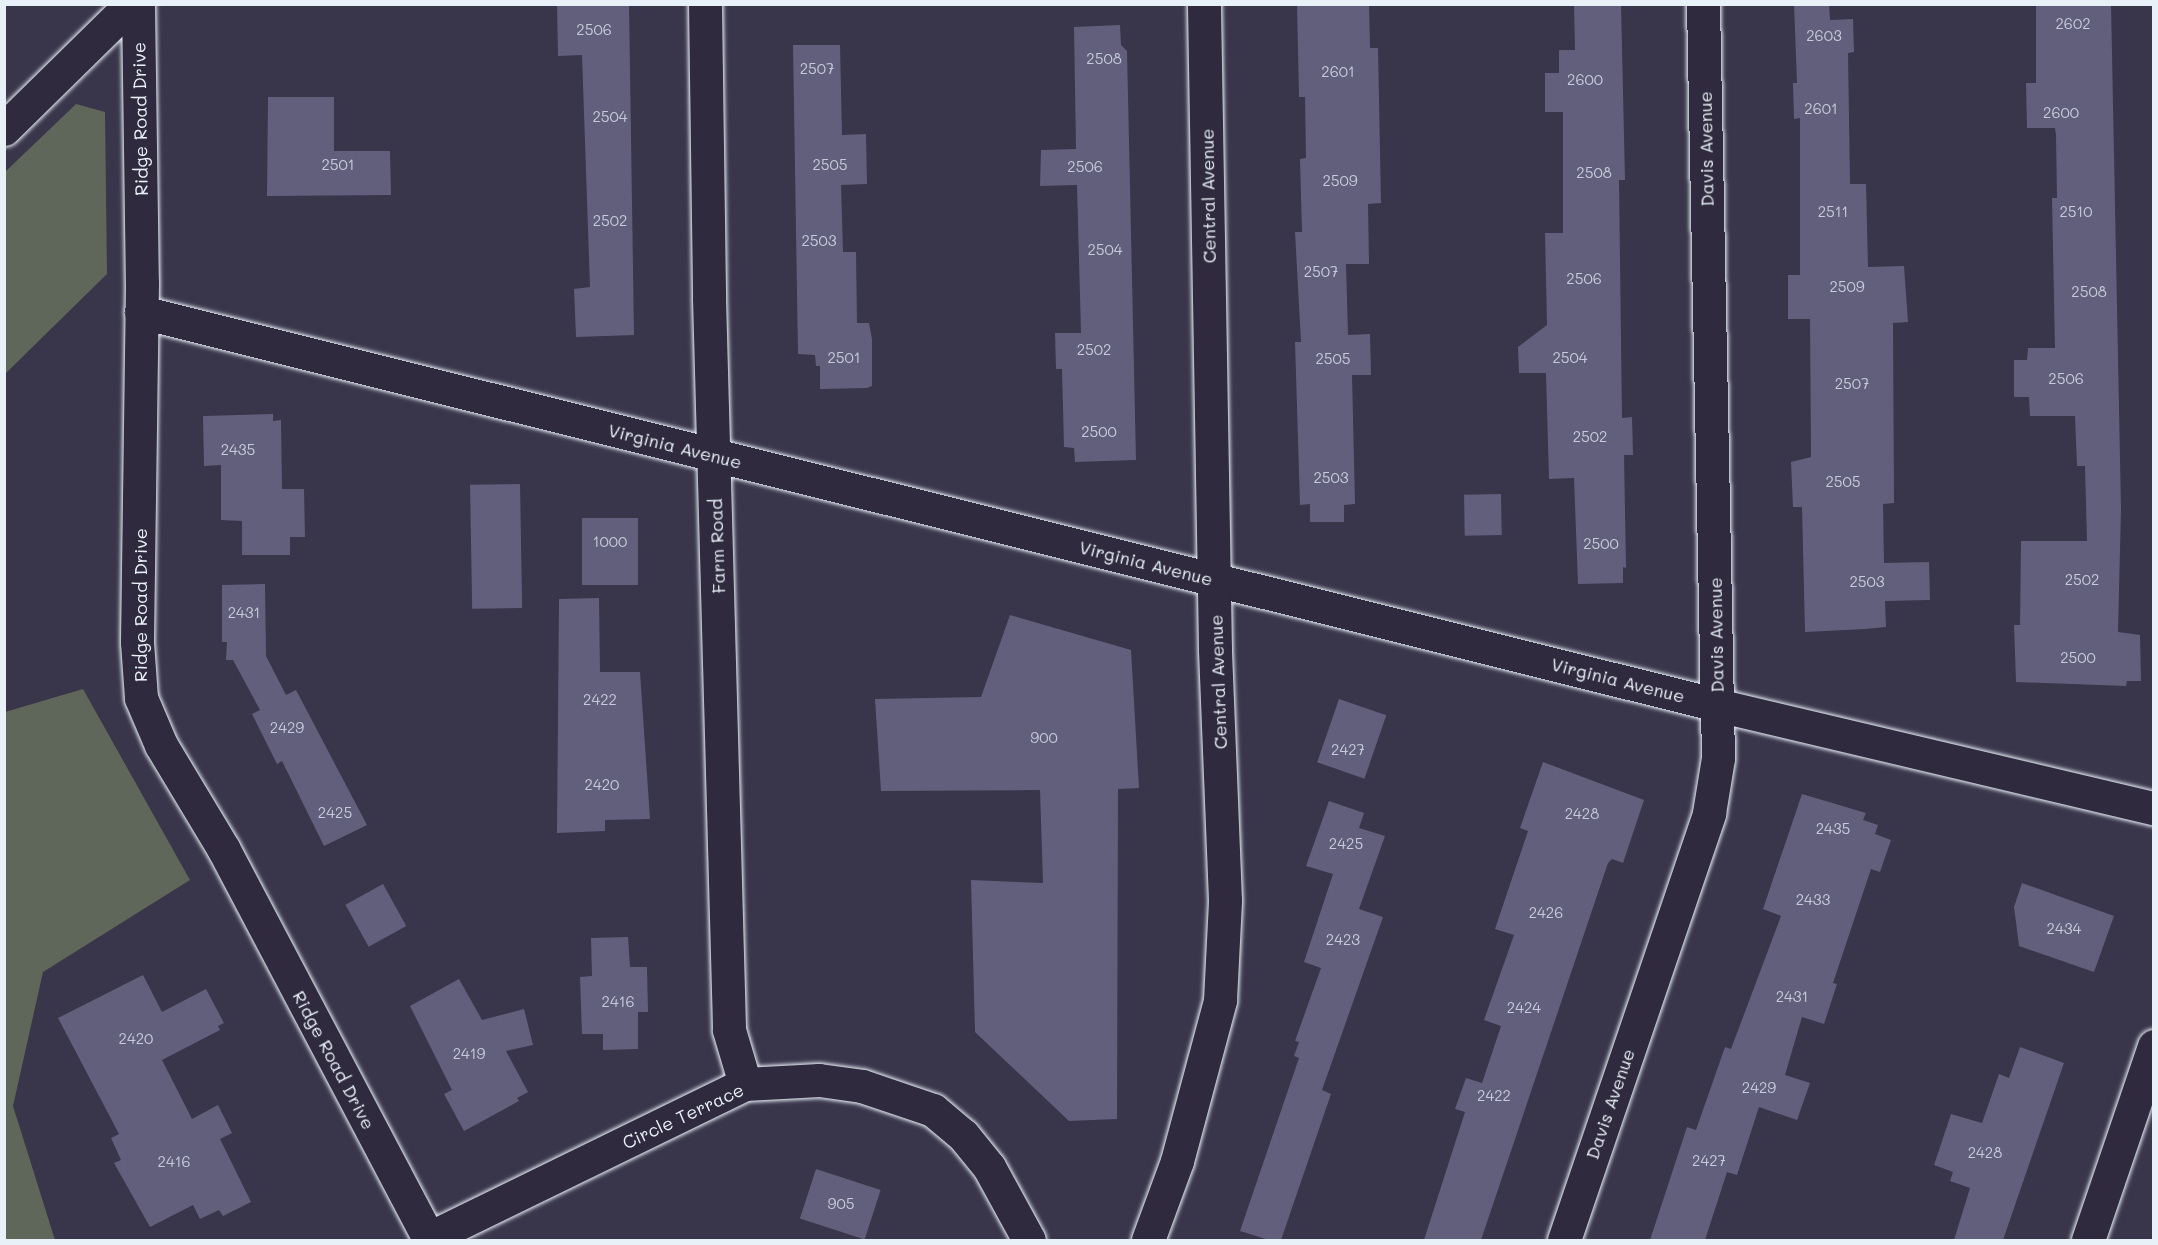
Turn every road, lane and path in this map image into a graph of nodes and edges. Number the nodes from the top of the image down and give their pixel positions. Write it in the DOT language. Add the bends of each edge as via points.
graph roads {
  1 [pos="131,4"];
  2 [pos="138,4"];
  3 [pos="705,4"];
  4 [pos="1204,4"];
  5 [pos="1703,4"];
  6 [pos="4,129"];
  7 [pos="141,312"];
  8 [pos="714,456"];
  9 [pos="1215,580"];
  10 [pos="1717,705"];
  11 [pos="2154,808"];
  12 [pos="2154,1046"];
  13 [pos="745,1084"];
  14 [pos="429,1239"];
  15 [pos="1029,1240"];
  16 [pos="1149,1240"];
  17 [pos="1564,1240"];
  18 [pos="2088,1240"];
  1 -- 6 [label="street"];
  2 -- 7 [label="street, Ridge Road Drive"];
  3 -- 8 [label="street, Farm Road"];
  4 -- 9 [label="street, Central Avenue"];
  5 -- 10 [label="street, Davis Avenue"];
  7 -- 8 [label="street, Virginia Avenue"];
  7 -- 14 [label="street, Ridge Road Drive" via="137,642 141,698 161,745 224,850"];
  8 -- 9 [label="street, Virginia Avenue"];
  8 -- 13 [label="street, Farm Road" via="729,1030"];
  9 -- 10 [label="street, Virginia Avenue"];
  9 -- 16 [label="street, Central Avenue" via="1226,900 1220,1000 1177,1161"];
  10 -- 11 [label="street, Virginia Avenue"];
  10 -- 17 [label="street, Davis Avenue" via="1718,758 1709,813"];
  12 -- 18 [label="street"];
  13 -- 14 [label="street, Circle Terrace"];
  13 -- 15 [label="street, Circle Terrace" via="819,1080 902,1097 933,1110 963,1135 989,1167"];
}
